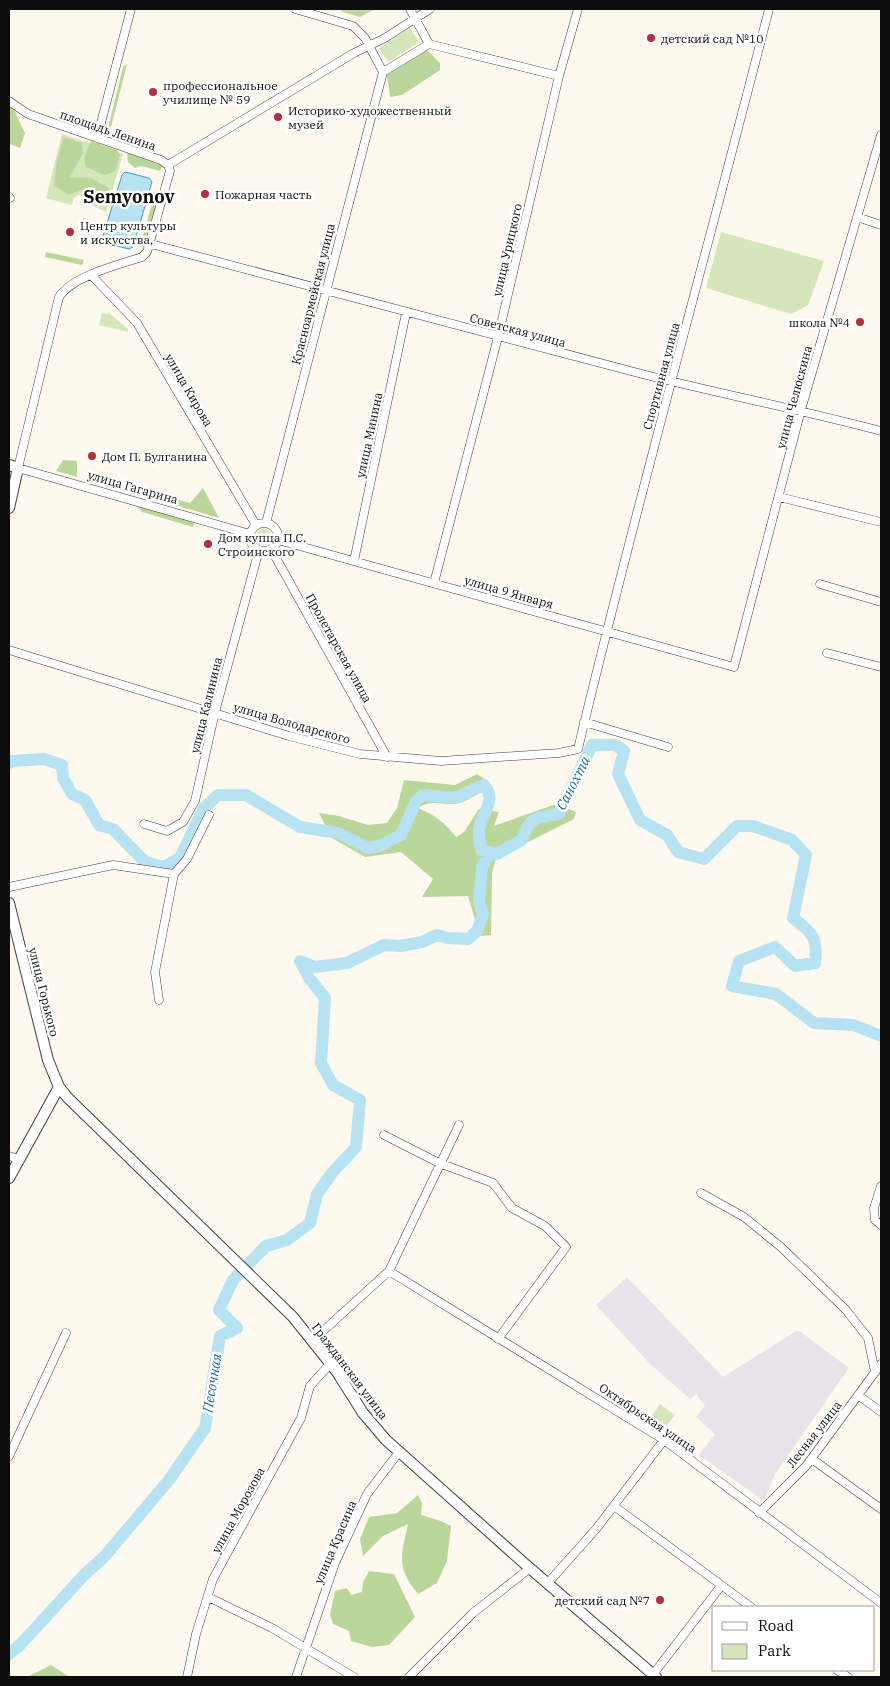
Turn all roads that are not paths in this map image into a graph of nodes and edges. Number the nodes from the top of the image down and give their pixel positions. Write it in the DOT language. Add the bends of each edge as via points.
graph roads {
  1 [pos="131,9"];
  2 [pos="294,9"];
  3 [pos="410,9"];
  4 [pos="430,9"];
  5 [pos="578,9"];
  6 [pos="769,9"];
  7 [pos="413,18"];
  8 [pos="369,44"];
  9 [pos="429,44"];
  10 [pos="383,72"];
  11 [pos="559,76"];
  12 [pos="9,101"];
  13 [pos="881,135"];
  14 [pos="97,138"];
  15 [pos="168,165"];
  16 [pos="856,217"];
  17 [pos="881,224"];
  18 [pos="151,244"];
  19 [pos="89,276"];
  20 [pos="325,289"];
  21 [pos="406,313"];
  22 [pos="498,337"];
  23 [pos="672,381"];
  24 [pos="801,410"];
  25 [pos="881,432"];
  26 [pos="13,466"];
  27 [pos="779,497"];
  28 [pos="9,508"];
  29 [pos="881,522"];
  30 [pos="266,523"];
  31 [pos="256,525"];
  32 [pos="250,534"];
  33 [pos="278,540"];
  34 [pos="271,549"];
  35 [pos="259,550"];
  36 [pos="354,561"];
  37 [pos="434,583"];
  38 [pos="820,584"];
  39 [pos="881,602"];
  40 [pos="606,632"];
  41 [pos="9,650"];
  42 [pos="827,653"];
  43 [pos="734,667"];
  44 [pos="881,667"];
  45 [pos="215,712"];
  46 [pos="584,722"];
  47 [pos="668,748"];
  48 [pos="578,749"];
  49 [pos="387,757"];
  50 [pos="209,815"];
  51 [pos="144,824"];
  52 [pos="174,874"];
  53 [pos="9,887"];
  54 [pos="9,902"];
  55 [pos="159,1000"];
  56 [pos="59,1086"];
  57 [pos="458,1125"];
  58 [pos="384,1135"];
  59 [pos="14,1157"];
  60 [pos="439,1163"];
  61 [pos="9,1178"];
  62 [pos="881,1186"];
  63 [pos="701,1193"];
  64 [pos="881,1225"];
  65 [pos="390,1271"];
  66 [pos="66,1333"];
  67 [pos="498,1339"];
  68 [pos="312,1341"];
  69 [pos="330,1364"];
  70 [pos="881,1364"];
  71 [pos="875,1372"];
  72 [pos="858,1395"];
  73 [pos="881,1412"];
  74 [pos="664,1440"];
  75 [pos="399,1452"];
  76 [pos="9,1456"];
  77 [pos="812,1459"];
  78 [pos="614,1506"];
  79 [pos="881,1509"];
  80 [pos="760,1513"];
  81 [pos="530,1568"];
  82 [pos="548,1584"];
  83 [pos="722,1586"];
  84 [pos="208,1598"];
  85 [pos="881,1603"];
  86 [pos="750,1606"];
  87 [pos="306,1649"];
  88 [pos="653,1676"];
  89 [pos="187,1677"];
  90 [pos="296,1677"];
  91 [pos="354,1677"];
  92 [pos="409,1677"];
  1 -- 14 [label="street"];
  2 -- 8 [label="street" via="347,23 358,29"];
  3 -- 7 [label="street"];
  4 -- 7 [label="street"];
  5 -- 11 [label="street, улица Урицкого"];
  6 -- 23 [label="street, Спортивная улица"];
  7 -- 8 [label="street" via="385,38"];
  7 -- 9 [label="street"];
  8 -- 10 [label="street"];
  8 -- 15 [label="street"];
  9 -- 10 [label="street"];
  9 -- 11 [label="street"];
  10 -- 20 [label="street, Красноармейская улица"];
  11 -- 22 [label="street, улица Урицкого"];
  12 -- 14 [label="street, площадь Ленина" via="32,116"];
  13 -- 16 [label="street, улица Челюскина"];
  14 -- 15 [label="street, площадь Ленина"];
  15 -- 18 [label="street" via="170,177"];
  16 -- 17 [label="street"];
  16 -- 24 [label="street, улица Челюскина"];
  18 -- 19 [label="street" via="142,257"];
  18 -- 20 [label="street, Советская улица"];
  19 -- 26 [label="street" via="72,284 59,297"];
  19 -- 31 [label="street, улица Кирова" via="137,323"];
  20 -- 21 [label="street, Советская улица"];
  20 -- 30 [label="street, Красноармейская улица"];
  21 -- 22 [label="street, Советская улица"];
  21 -- 36 [label="street, улица Минина"];
  22 -- 23 [label="street, Советская улица"];
  22 -- 37 [label="street, улица Урицкого"];
  23 -- 24 [label="street, Советская улица"];
  23 -- 40 [label="street, Спортивная улица"];
  24 -- 25 [label="street, Советская улица"];
  24 -- 27 [label="street, улица Челюскина"];
  26 -- 28 [label="street"];
  26 -- 32 [label="street, улица Гагарина"];
  27 -- 29 [label="street"];
  27 -- 43 [label="street, улица Челюскина"];
  30 -- 31 [label="street"];
  30 -- 33 [label="street" via="277,531"];
  31 -- 32 [label="street"];
  32 -- 35 [label="street" via="253,546"];
  33 -- 34 [label="street"];
  33 -- 36 [label="street, улица 9 Января"];
  34 -- 35 [label="street"];
  34 -- 49 [label="street, Пролетарская улица"];
  35 -- 45 [label="street, улица Калинина"];
  36 -- 37 [label="street, улица 9 Января"];
  37 -- 40 [label="street, улица 9 Января"];
  38 -- 39 [label="street"];
  40 -- 43 [label="street, улица 9 Января"];
  40 -- 46 [label="street, Спортивная улица"];
  41 -- 45 [label="street, улица Володарского"];
  42 -- 44 [label="street"];
  45 -- 49 [label="street, улица Володарского" via="289,736 360,754"];
  45 -- 51 [label="street, улица Калинина" via="195,801 183,822 167,831"];
  46 -- 47 [label="street"];
  46 -- 48 [label="street, Спортивная улица"];
  48 -- 49 [label="street, улица Володарского" via="441,760"];
  50 -- 52 [label="street" via="187,859"];
  52 -- 53 [label="street" via="112,864"];
  52 -- 55 [label="street" via="155,972"];
  54 -- 56 [label="street, улица Горького" via="48,1060"];
  56 -- 59 [label="street"];
  56 -- 68 [label="street, Гражданская улица" via="249,1272"];
  57 -- 60 [label="street"];
  58 -- 60 [label="street"];
  59 -- 61 [label="street"];
  60 -- 65 [label="street"];
  60 -- 67 [label="street" via="493,1183 512,1208 545,1226 566,1247"];
  62 -- 64 [label="street" via="874,1208 875,1220"];
  63 -- 71 [label="street" via="744,1217 781,1247 846,1310 868,1338"];
  65 -- 67 [label="street, Октябрьская улица"];
  65 -- 68 [label="street"];
  66 -- 76 [label="street"];
  67 -- 74 [label="street, Октябрьская улица"];
  68 -- 69 [label="street, Гражданская улица"];
  69 -- 75 [label="street, Гражданская улица" via="363,1413"];
  69 -- 84 [label="street, улица Морозова" via="310,1386 301,1418 213,1579"];
  70 -- 71 [label="street, Лесная улица"];
  71 -- 72 [label="street, Лесная улица"];
  72 -- 73 [label="street"];
  72 -- 77 [label="street, Лесная улица"];
  74 -- 78 [label="street"];
  74 -- 80 [label="street, Октябрьская улица"];
  75 -- 81 [label="street, Гражданская улица"];
  75 -- 87 [label="street, улица Красина" via="367,1494 335,1563"];
  77 -- 79 [label="street"];
  77 -- 80 [label="street, Лесная улица"];
  78 -- 82 [label="street"];
  78 -- 83 [label="street"];
  80 -- 85 [label="street, Октябрьская улица"];
  81 -- 82 [label="street, Гражданская улица"];
  81 -- 92 [label="street" via="473,1612"];
  82 -- 88 [label="street, Гражданская улица"];
  83 -- 86 [label="street"];
  83 -- 88 [label="street"];
  84 -- 87 [label="street" via="272,1628"];
  84 -- 89 [label="street, улица Морозова"];
  87 -- 90 [label="street, улица Красина"];
  87 -- 91 [label="street"];
}
